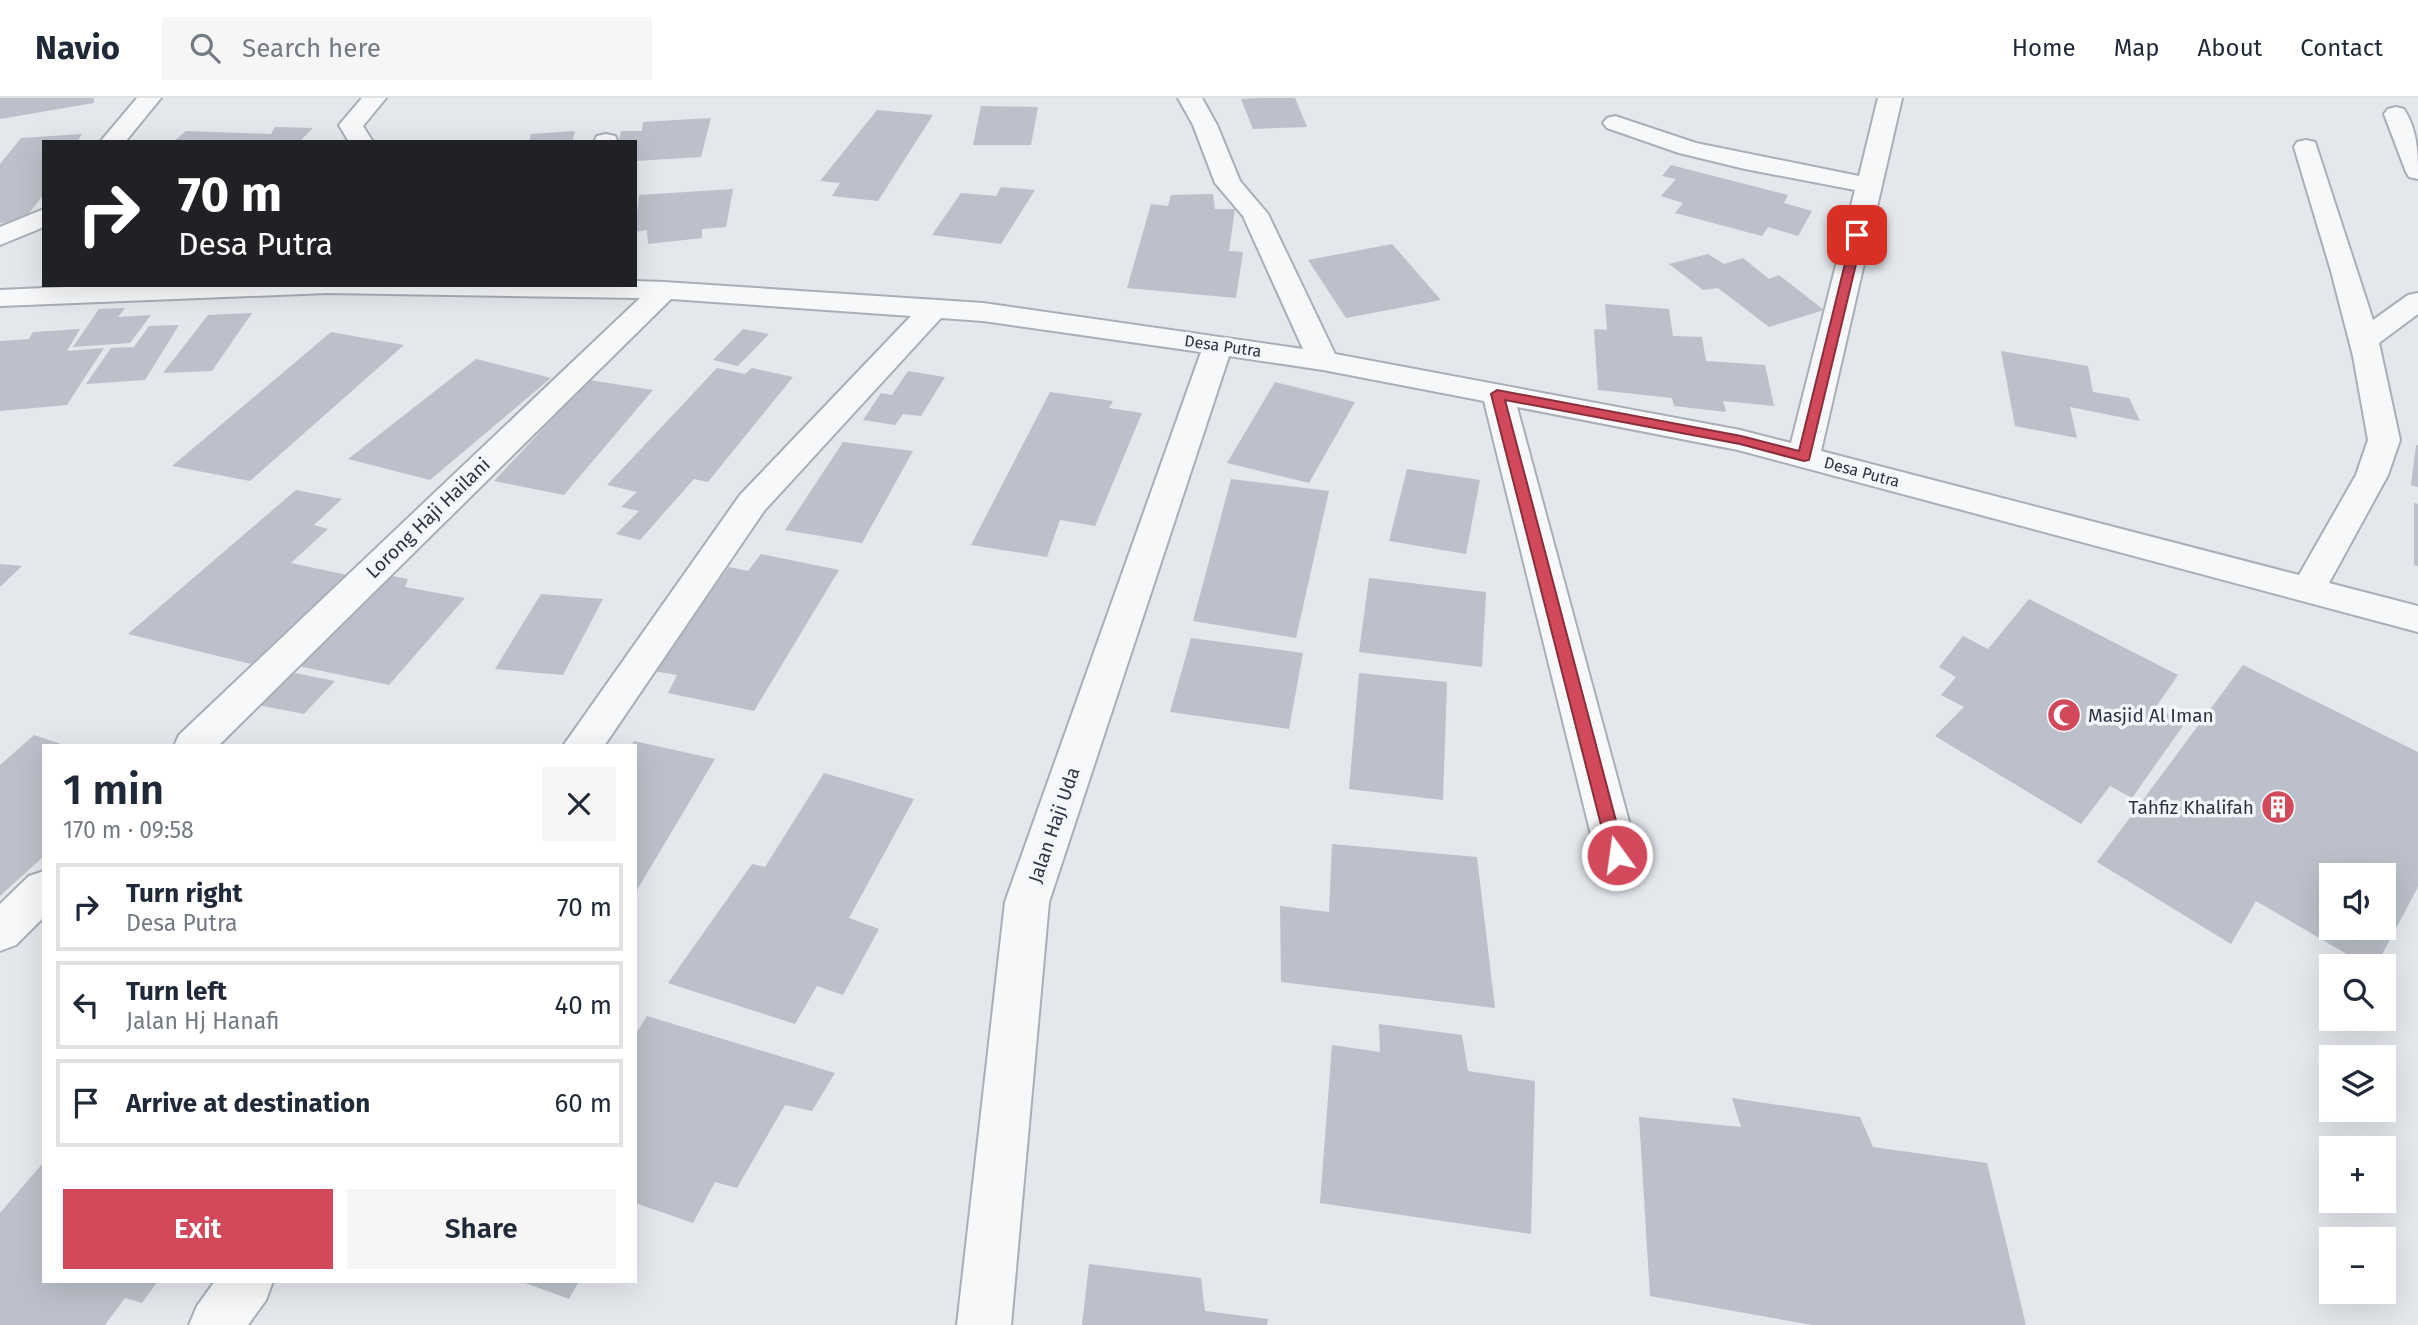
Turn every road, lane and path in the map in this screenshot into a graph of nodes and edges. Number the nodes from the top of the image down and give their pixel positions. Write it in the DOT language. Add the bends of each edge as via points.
graph roads {
  1 [pos="149,98"];
  2 [pos="374,98"];
  3 [pos="1189,98"];
  4 [pos="1889,98"];
  5 [pos="2396,114"];
  6 [pos="1615,123"];
  7 [pos="114,140"];
  8 [pos="360,140"];
  9 [pos="2306,147"];
  10 [pos="2418,172"];
  11 [pos="1869,185"];
  12 [pos="42,218"];
  13 [pos="0,237"];
  14 [pos="268,287"];
  15 [pos="596,287"];
  16 [pos="664,290"];
  17 [pos="0,298"];
  18 [pos="2418,300"];
  19 [pos="933,309"];
  20 [pos="2364,340"];
  21 [pos="1218,346"];
  22 [pos="1323,361"];
  23 [pos="1497,394"];
  24 [pos="1804,457"];
  25 [pos="2308,590"];
  26 [pos="2418,620"];
  27 [pos="195,744"];
  28 [pos="583,744"];
  29 [pos="1617,855"];
  30 [pos="42,892"];
  31 [pos="0,932"];
  32 [pos="246,1283"];
  33 [pos="216,1325"];
  34 [pos="984,1325"];
  1 -- 7 [label="street"];
  2 -- 8 [label="street" via="351,125"];
  3 -- 22 [label="street" via="1205,125 1227,183 1255,214"];
  4 -- 11 [label="street"];
  5 -- 10 [label="street"];
  6 -- 11 [label="street" via="1745,162"];
  9 -- 20 [label="street"];
  11 -- 24 [label="street"];
  12 -- 13 [label="street"];
  14 -- 17 [label="street, Desa Putra"];
  15 -- 16 [label="street, Desa Putra"];
  16 -- 19 [label="street, Desa Putra"];
  16 -- 27 [label="street, Lorong Haji Hailani"];
  18 -- 20 [label="street"];
  19 -- 21 [label="street, Desa Putra"];
  19 -- 28 [label="street" via="752,503"];
  20 -- 25 [label="street" via="2384,440 2372,475"];
  21 -- 22 [label="street, Desa Putra"];
  21 -- 34 [label="street, Jalan Haji Uda" via="1027,902"];
  22 -- 23 [label="street, Desa Putra"];
  23 -- 24 [label="street, Desa Putra" via="1741,440"];
  23 -- 29 [label="street"];
  24 -- 25 [label="street, Desa Putra"];
  25 -- 26 [label="street, Desa Putra"];
  30 -- 31 [label="street"];
  32 -- 33 [label="street"];
}
